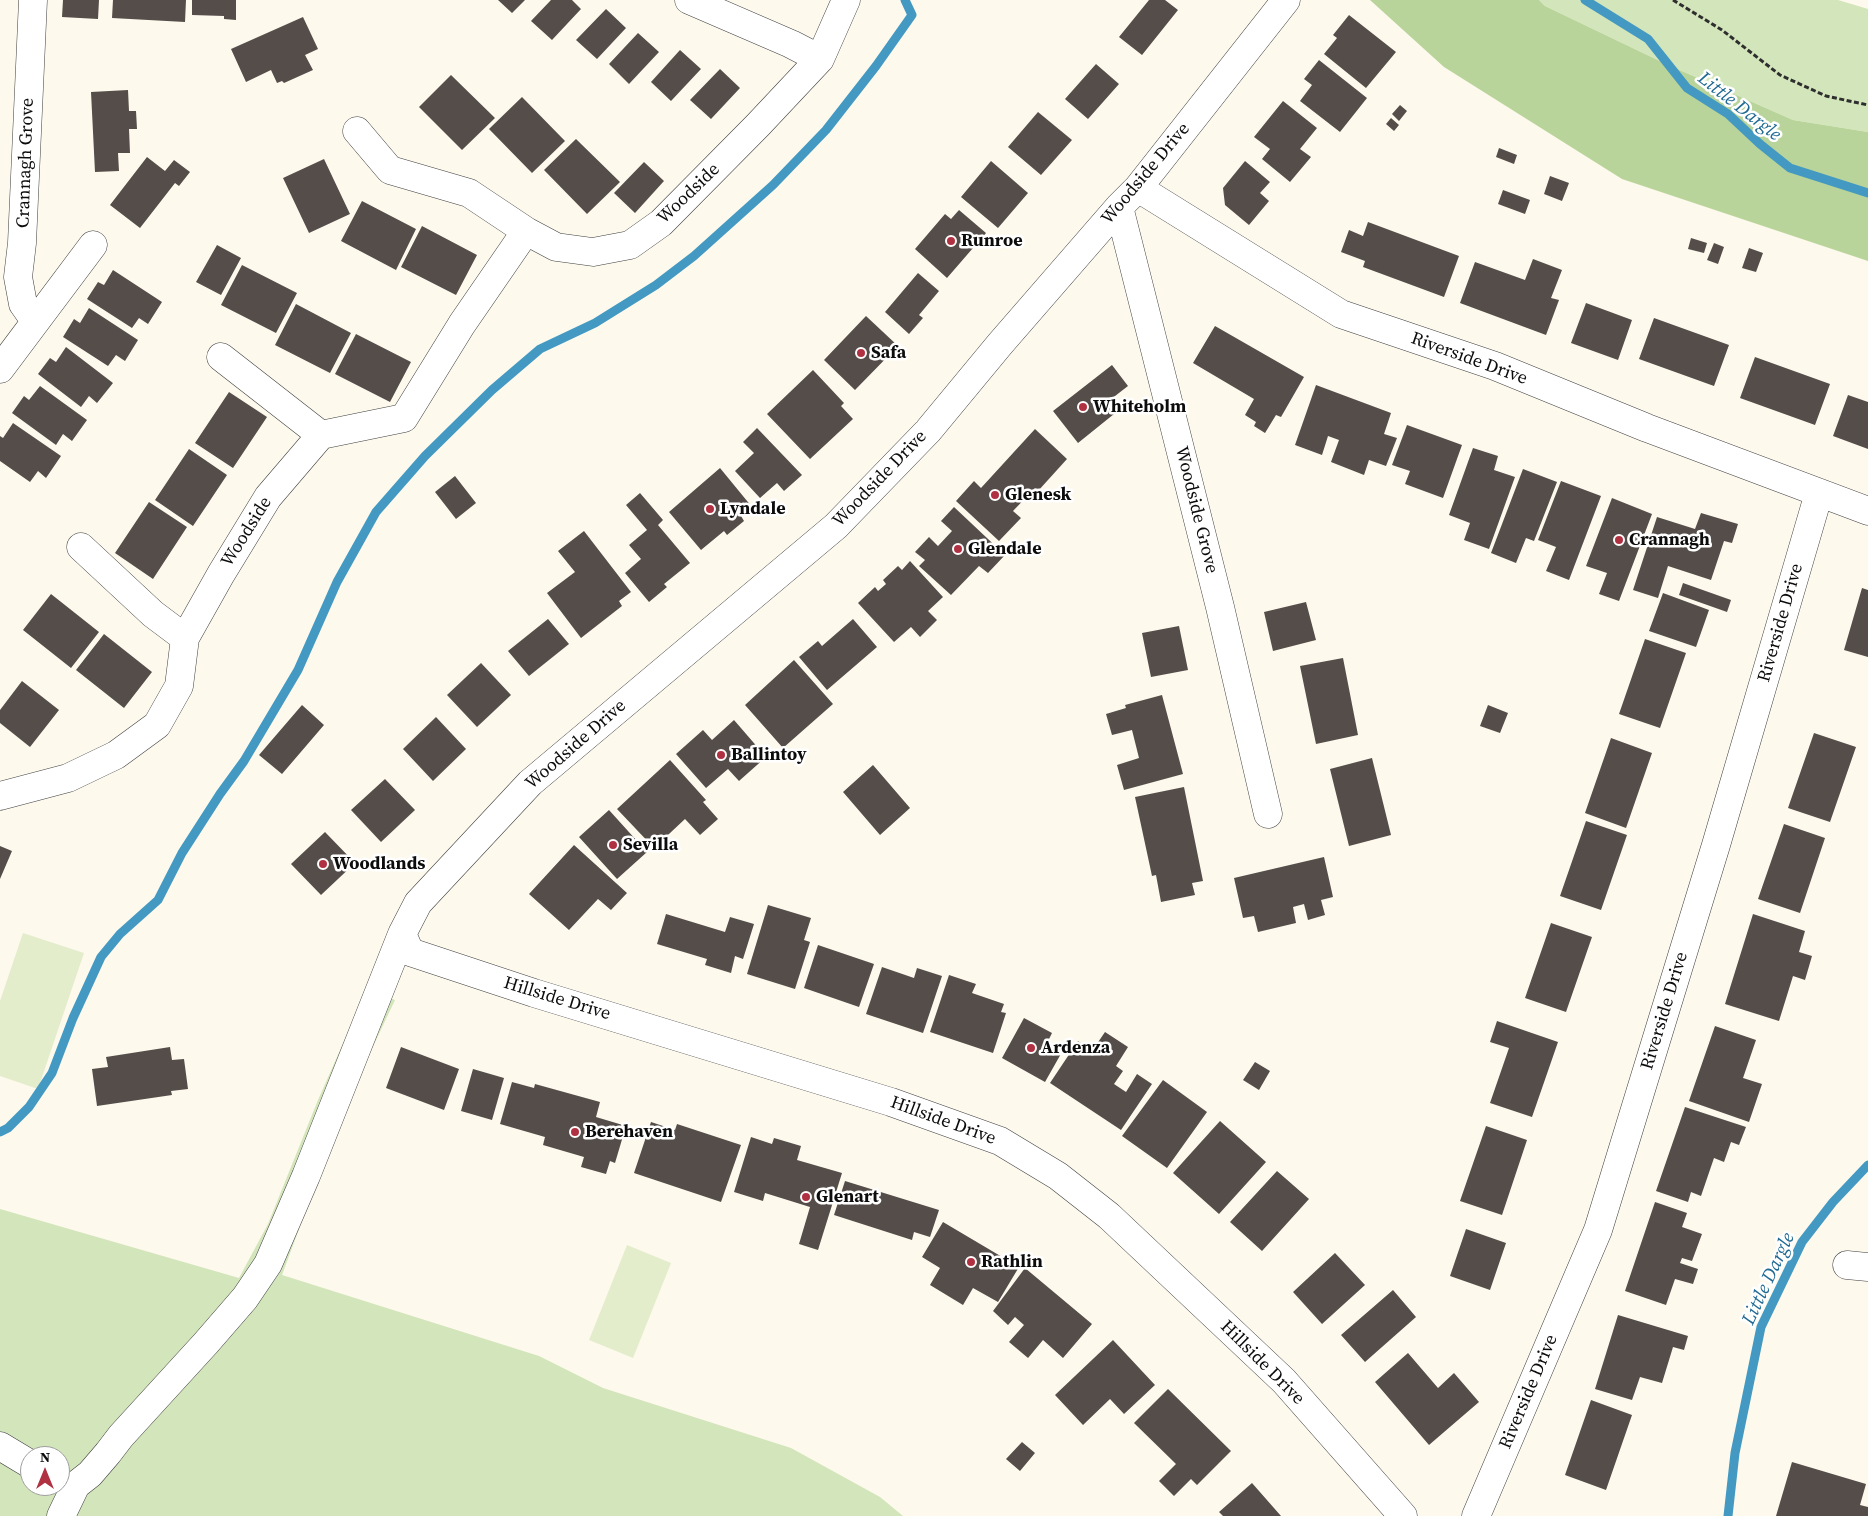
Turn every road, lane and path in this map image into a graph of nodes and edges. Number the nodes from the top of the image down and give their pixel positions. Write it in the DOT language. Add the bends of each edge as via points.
graph roads {
  1 [pos="33,0"];
  2 [pos="689,0"];
  3 [pos="846,0"];
  4 [pos="1286,0"];
  5 [pos="1673,0"];
  6 [pos="820,59"];
  7 [pos="1868,105"];
  8 [pos="357,131"];
  9 [pos="1138,188"];
  10 [pos="1119,207"];
  11 [pos="526,231"];
  12 [pos="93,245"];
  13 [pos="35,321"];
  14 [pos="221,356"];
  15 [pos="0,368"];
  16 [pos="321,436"];
  17 [pos="1819,493"];
  18 [pos="1868,511"];
  19 [pos="81,548"];
  20 [pos="186,638"];
  21 [pos="0,796"];
  22 [pos="1268,814"];
  23 [pos="402,934"];
  24 [pos="0,1446"];
  25 [pos="20,1458"];
  26 [pos="70,1482"];
  27 [pos="65,1496"];
  28 [pos="61,1516"];
  29 [pos="1403,1516"];
  30 [pos="1476,1516"];
  1 -- 13 [label="street, Crannagh Grove" via="18,277 23,304"];
  2 -- 6 [label="street"];
  3 -- 6 [label="street, Woodside"];
  4 -- 9 [label="street, Woodside Drive"];
  5 -- 7 [label="path" via="1722,30 1780,76 1826,96"];
  6 -- 11 [label="street, Woodside" via="660,223 630,246 593,252 556,247"];
  8 -- 11 [label="street, Woodside" via="390,170 468,194"];
  9 -- 10 [label="street, Woodside Drive"];
  9 -- 17 [label="street, Riverside Drive" via="1341,314 1495,366"];
  10 -- 22 [label="street, Woodside Grove" via="1220,607"];
  10 -- 23 [label="street, Woodside Drive" via="928,431 836,526 530,783 418,903"];
  11 -- 16 [label="street" via="462,324 404,418"];
  12 -- 13 [label="street"];
  13 -- 15 [label="street"];
  14 -- 16 [label="street"];
  16 -- 20 [label="street, Woodside" via="268,497"];
  17 -- 18 [label="street, Riverside Drive"];
  17 -- 30 [label="street, Riverside Drive" via="1719,836 1598,1230"];
  19 -- 20 [label="street" via="153,614"];
  20 -- 21 [label="street, Woodside" via="179,686 157,725 116,755 68,778"];
  23 -- 26 [label="street" via="268,1264 245,1298 96,1467"];
  23 -- 29 [label="street, Hillside Drive" via="410,952 891,1102 1000,1141 1058,1176 1109,1216 1284,1381"];
  24 -- 25 [label="street"];
  27 -- 28 [label="street"];
}
